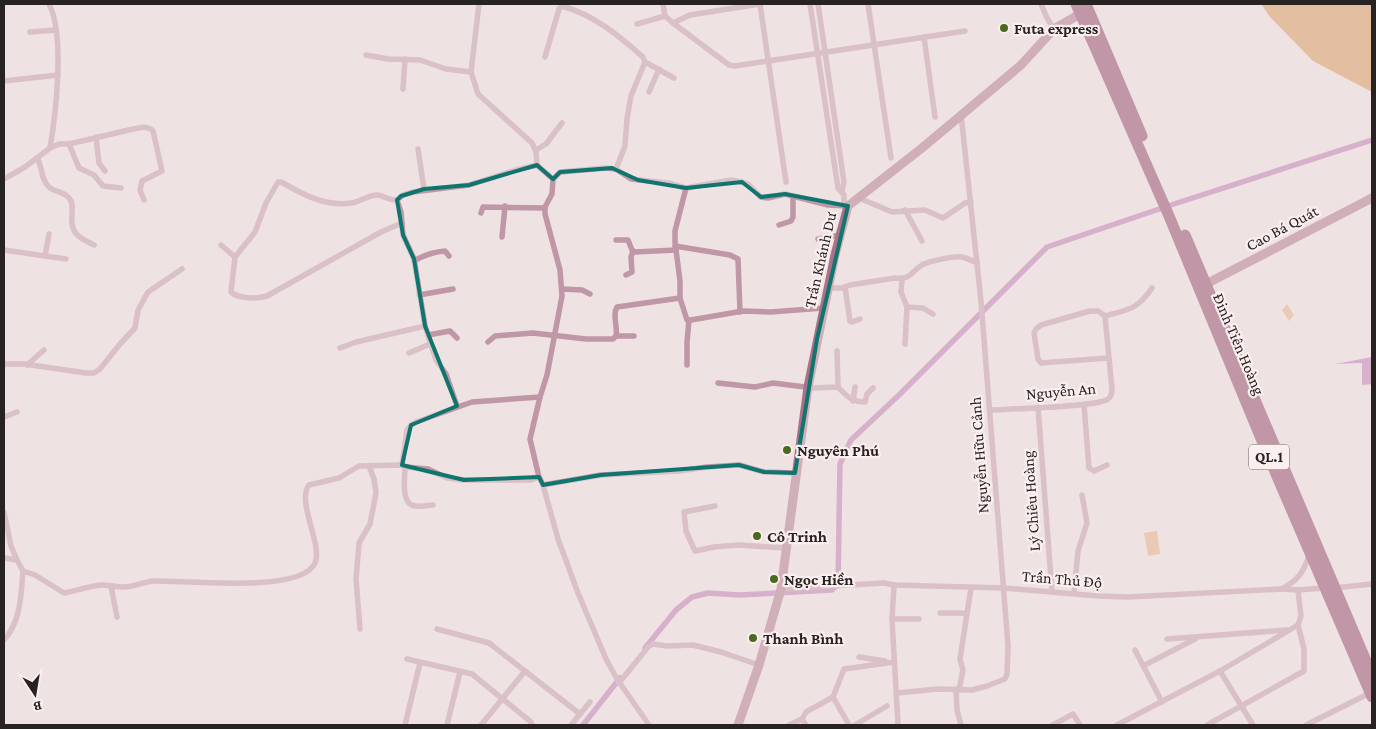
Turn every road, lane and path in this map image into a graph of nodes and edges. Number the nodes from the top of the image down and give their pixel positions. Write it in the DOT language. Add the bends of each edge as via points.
graph roads {
  1 [pos="49,4"];
  2 [pos="479,4"];
  3 [pos="663,4"];
  4 [pos="760,4"];
  5 [pos="810,4"];
  6 [pos="818,4"];
  7 [pos="868,4"];
  8 [pos="1040,4"];
  9 [pos="1085,7"];
  10 [pos="666,16"];
  11 [pos="673,23"];
  12 [pos="637,24"];
  13 [pos="1054,29"];
  14 [pos="56,30"];
  15 [pos="965,31"];
  16 [pos="30,32"];
  17 [pos="924,37"];
  18 [pos="874,46"];
  19 [pos="826,52"];
  20 [pos="818,53"];
  21 [pos="366,55"];
  22 [pos="545,57"];
  23 [pos="405,59"];
  24 [pos="768,60"];
  25 [pos="645,62"];
  26 [pos="660,69"];
  27 [pos="471,72"];
  28 [pos="58,75"];
  29 [pos="674,78"];
  30 [pos="4,81"];
  31 [pos="403,89"];
  32 [pos="649,92"];
  33 [pos="961,114"];
  34 [pos="934,117"];
  35 [pos="562,124"];
  36 [pos="96,137"];
  37 [pos="69,144"];
  38 [pos="50,148"];
  39 [pos="418,149"];
  40 [pos="536,150"];
  41 [pos="37,158"];
  42 [pos="891,158"];
  43 [pos="538,165"];
  44 [pos="616,169"];
  45 [pos="105,171"];
  46 [pos="560,172"];
  47 [pos="546,173"];
  48 [pos="4,179"];
  49 [pos="554,179"];
  50 [pos="786,182"];
  51 [pos="121,188"];
  52 [pos="686,188"];
  53 [pos="424,189"];
  54 [pos="842,191"];
  55 [pos="793,196"];
  56 [pos="860,198"];
  57 [pos="1372,198"];
  58 [pos="144,200"];
  59 [pos="396,200"];
  60 [pos="971,202"];
  61 [pos="505,206"];
  62 [pos="846,206"];
  63 [pos="545,208"];
  64 [pos="905,210"];
  65 [pos="480,213"];
  66 [pos="1172,215"];
  67 [pos="402,223"];
  68 [pos="779,226"];
  69 [pos="49,234"];
  70 [pos="840,235"];
  71 [pos="502,238"];
  72 [pos="818,239"];
  73 [pos="616,240"];
  74 [pos="922,241"];
  75 [pos="94,245"];
  76 [pos="221,245"];
  77 [pos="675,248"];
  78 [pos="4,250"];
  79 [pos="633,251"];
  80 [pos="45,256"];
  81 [pos="449,256"];
  82 [pos="234,257"];
  83 [pos="66,259"];
  84 [pos="414,261"];
  85 [pos="977,263"];
  86 [pos="182,269"];
  87 [pos="626,274"];
  88 [pos="902,279"];
  89 [pos="1206,284"];
  90 [pos="845,287"];
  91 [pos="828,288"];
  92 [pos="1152,288"];
  93 [pos="453,289"];
  94 [pos="562,289"];
  95 [pos="590,294"];
  96 [pos="418,295"];
  97 [pos="680,298"];
  98 [pos="907,307"];
  99 [pos="824,308"];
  100 [pos="740,312"];
  101 [pos="933,314"];
  102 [pos="1105,316"];
  103 [pos="860,319"];
  104 [pos="689,320"];
  105 [pos="425,326"];
  106 [pos="428,335"];
  107 [pos="555,335"];
  108 [pos="616,336"];
  109 [pos="634,336"];
  110 [pos="457,338"];
  111 [pos="488,342"];
  112 [pos="430,344"];
  113 [pos="905,344"];
  114 [pos="340,348"];
  115 [pos="44,350"];
  116 [pos="838,351"];
  117 [pos="409,353"];
  118 [pos="1108,358"];
  119 [pos="4,364"];
  120 [pos="27,365"];
  121 [pos="687,365"];
  122 [pos="718,383"];
  123 [pos="808,387"];
  124 [pos="838,387"];
  125 [pos="855,387"];
  126 [pos="873,388"];
  127 [pos="540,397"];
  128 [pos="853,401"];
  129 [pos="1084,405"];
  130 [pos="457,406"];
  131 [pos="1038,407"];
  132 [pos="990,410"];
  133 [pos="17,412"];
  134 [pos="4,416"];
  135 [pos="1272,451"];
  136 [pos="1107,465"];
  137 [pos="369,466"];
  138 [pos="403,466"];
  139 [pos="795,473"];
  140 [pos="539,477"];
  141 [pos="543,485"];
  142 [pos="1082,495"];
  143 [pos="433,505"];
  144 [pos="715,506"];
  145 [pos="4,512"];
  146 [pos="786,548"];
  147 [pos="1310,554"];
  148 [pos="4,558"];
  149 [pos="17,560"];
  150 [pos="23,571"];
  151 [pos="1372,584"];
  152 [pos="894,585"];
  153 [pos="111,586"];
  154 [pos="971,588"];
  155 [pos="1004,588"];
  156 [pos="1282,588"];
  157 [pos="1329,588"];
  158 [pos="1298,590"];
  159 [pos="780,592"];
  160 [pos="1052,592"];
  161 [pos="1074,593"];
  162 [pos="940,613"];
  163 [pos="967,614"];
  164 [pos="117,617"];
  165 [pos="892,619"];
  166 [pos="919,619"];
  167 [pos="1298,625"];
  168 [pos="360,629"];
  169 [pos="437,629"];
  170 [pos="1289,630"];
  171 [pos="1259,631"];
  172 [pos="1197,638"];
  173 [pos="1167,639"];
  174 [pos="4,640"];
  175 [pos="1262,646"];
  176 [pos="1134,650"];
  177 [pos="859,657"];
  178 [pos="406,660"];
  179 [pos="894,662"];
  180 [pos="420,663"];
  181 [pos="759,665"];
  182 [pos="1143,666"];
  183 [pos="525,670"];
  184 [pos="1220,671"];
  185 [pos="460,672"];
  186 [pos="1372,675"];
  187 [pos="618,681"];
  188 [pos="958,689"];
  189 [pos="897,693"];
  190 [pos="1372,694"];
  191 [pos="833,697"];
  192 [pos="502,699"];
  193 [pos="590,702"];
  194 [pos="1162,702"];
  195 [pos="887,706"];
  196 [pos="1241,706"];
  197 [pos="580,714"];
  198 [pos="802,719"];
  199 [pos="1313,723"];
  200 [pos="530,724"];
  201 [pos="405,725"];
  202 [pos="447,725"];
  203 [pos="481,725"];
  204 [pos="571,725"];
  205 [pos="649,725"];
  206 [pos="738,725"];
  207 [pos="789,725"];
  208 [pos="806,725"];
  209 [pos="850,725"];
  210 [pos="855,725"];
  211 [pos="898,725"];
  212 [pos="961,725"];
  213 [pos="1052,725"];
  214 [pos="1080,725"];
  215 [pos="1117,725"];
  216 [pos="1207,725"];
  217 [pos="1253,725"];
  218 [pos="1306,725"];
  1 -- 14 [label="street"];
  2 -- 27 [label="street"];
  3 -- 10 [label="street"];
  4 -- 11 [label="street" via="690,15"];
  4 -- 24 [label="street"];
  5 -- 20 [label="street"];
  6 -- 19 [label="street"];
  7 -- 18 [label="street"];
  8 -- 13 [label="street"];
  9 -- 13 [label="street, Trần Khánh Dư"];
  9 -- 66 [label="highway, Đinh Tiên Hoàng / QL.1"];
  10 -- 11 [label="street"];
  10 -- 12 [label="street"];
  11 -- 24 [label="street" via="729,65"];
  13 -- 33 [label="street, Trần Khánh Dư" via="1021,66"];
  14 -- 16 [label="street"];
  14 -- 28 [label="street"];
  15 -- 17 [label="street"];
  17 -- 18 [label="street"];
  17 -- 34 [label="street"];
  18 -- 19 [label="street"];
  18 -- 42 [label="street"];
  19 -- 20 [label="street"];
  19 -- 54 [label="street" via="844,182"];
  20 -- 24 [label="street"];
  20 -- 54 [label="street" via="838,188"];
  21 -- 23 [label="street"];
  22 -- 25 [label="street" via="562,6 579,11 611,30"];
  23 -- 27 [label="street"];
  23 -- 31 [label="street"];
  24 -- 50 [label="street"];
  25 -- 26 [label="street"];
  25 -- 44 [label="street" via="631,96 625,146"];
  26 -- 29 [label="street"];
  26 -- 32 [label="street"];
  27 -- 40 [label="street" via="478,94 524,134"];
  28 -- 30 [label="street"];
  28 -- 38 [label="street"];
  33 -- 56 [label="street, Trần Khánh Dư"];
  33 -- 60 [label="street"];
  35 -- 40 [label="street" via="546,144"];
  36 -- 37 [label="street"];
  36 -- 45 [label="street" via="99,163"];
  36 -- 58 [label="street" via="143,127 152,129 162,171 142,181 140,190"];
  37 -- 38 [label="street"];
  37 -- 51 [label="street" via="79,168 94,175 103,186"];
  38 -- 41 [label="street"];
  39 -- 53 [label="street"];
  40 -- 43 [label="street"];
  41 -- 48 [label="street"];
  41 -- 75 [label="street" via="46,184 71,200 74,231"];
  43 -- 47 [label="street"];
  43 -- 53 [label="street" via="469,185"];
  44 -- 46 [label="street"];
  44 -- 52 [label="street" via="631,179"];
  46 -- 47 [label="street"];
  46 -- 49 [label="street"];
  47 -- 49 [label="street"];
  49 -- 63 [label="street" via="552,194"];
  52 -- 55 [label="street" via="731,180 748,184 761,197"];
  52 -- 77 [label="street" via="675,231"];
  53 -- 59 [label="street"];
  54 -- 62 [label="street"];
  55 -- 62 [label="street"];
  55 -- 68 [label="street" via="793,217"];
  56 -- 62 [label="street, Trần Khánh Dư"];
  56 -- 64 [label="street" via="892,212"];
  57 -- 89 [label="street, Cao Bá Quát"];
  59 -- 67 [label="street"];
  59 -- 82 [label="street" via="376,195 353,203 320,202 278,182 255,232"];
  60 -- 64 [label="street" via="965,202 942,218 925,210"];
  60 -- 85 [label="street"];
  61 -- 63 [label="street"];
  61 -- 65 [label="street" via="483,207"];
  61 -- 71 [label="street"];
  62 -- 70 [label="street, Trần Khánh Dư"];
  63 -- 94 [label="street"];
  64 -- 74 [label="street"];
  66 -- 89 [label="highway, Đinh Tiên Hoàng / QL.1"];
  66 -- 135 [label="highway, Đinh Tiên Hoàng / QL.1"];
  67 -- 82 [label="street" via="262,298 232,293"];
  67 -- 84 [label="street" via="403,235"];
  69 -- 80 [label="street"];
  70 -- 72 [label="street"];
  70 -- 91 [label="street, Trần Khánh Dư"];
  73 -- 79 [label="street" via="628,240"];
  76 -- 82 [label="street"];
  77 -- 79 [label="street"];
  77 -- 97 [label="street"];
  77 -- 100 [label="street" via="730,255 738,259"];
  78 -- 80 [label="street"];
  79 -- 87 [label="street" via="632,272"];
  80 -- 83 [label="street"];
  81 -- 84 [label="street" via="445,251 439,251"];
  84 -- 96 [label="street"];
  85 -- 88 [label="street" via="960,256 928,262"];
  85 -- 132 [label="street, Nguyễn Hữu Cảnh"];
  86 -- 120 [label="street" via="145,295 135,328 98,371 86,373"];
  88 -- 90 [label="street"];
  88 -- 98 [label="street" via="901,292"];
  89 -- 135 [label="highway, Đinh Tiên Hoàng / QL.1"];
  90 -- 91 [label="street"];
  90 -- 103 [label="street" via="850,321"];
  91 -- 99 [label="street, Trần Khánh Dư"];
  92 -- 102 [label="street" via="1135,307"];
  93 -- 96 [label="street"];
  94 -- 95 [label="street" via="582,290"];
  94 -- 107 [label="street"];
  96 -- 105 [label="street"];
  97 -- 104 [label="street"];
  97 -- 108 [label="street" via="617,307"];
  98 -- 101 [label="street" via="923,308"];
  98 -- 113 [label="street"];
  99 -- 100 [label="street"];
  99 -- 123 [label="street, Trần Khánh Dư"];
  100 -- 104 [label="street"];
  102 -- 118 [label="street, Nguyễn An"];
  102 -- 118 [label="street" via="1098,311 1090,311 1041,325 1036,329 1035,337 1041,363"];
  104 -- 121 [label="street"];
  105 -- 106 [label="street"];
  105 -- 114 [label="street"];
  106 -- 110 [label="street" via="450,331"];
  106 -- 112 [label="street"];
  107 -- 108 [label="street" via="586,340 613,339"];
  107 -- 111 [label="street" via="498,335"];
  107 -- 127 [label="street"];
  108 -- 109 [label="street"];
  112 -- 117 [label="street"];
  112 -- 130 [label="street" via="446,374"];
  115 -- 120 [label="street"];
  116 -- 124 [label="street"];
  118 -- 129 [label="street, Nguyễn An" via="1111,395 1107,400"];
  119 -- 120 [label="street"];
  122 -- 123 [label="street"];
  123 -- 124 [label="street"];
  123 -- 139 [label="street, Trần Khánh Dư"];
  124 -- 128 [label="street"];
  125 -- 128 [label="street"];
  126 -- 128 [label="street" via="865,402"];
  127 -- 130 [label="street" via="483,400"];
  127 -- 140 [label="street" via="530,439"];
  129 -- 131 [label="street, Nguyễn An"];
  129 -- 136 [label="street" via="1089,468 1094,471"];
  130 -- 138 [label="street" via="411,425 406,433"];
  131 -- 132 [label="street, Nguyễn An"];
  131 -- 160 [label="street, Lý Chiêu Hoàng"];
  132 -- 155 [label="street, Nguyễn Hữu Cảnh"];
  133 -- 134 [label="street"];
  135 -- 147 [label="highway, Đinh Tiên Hoàng / QL.1"];
  135 -- 157 [label="highway, Đinh Tiên Hoàng / QL.1"];
  137 -- 138 [label="street"];
  137 -- 153 [label="street" via="359,466 346,475 307,488 305,495 316,556 312,566 303,574 246,584 154,581"];
  137 -- 168 [label="street" via="376,494 370,524 359,543 356,579"];
  138 -- 140 [label="street" via="428,469 447,478 464,480 531,480"];
  138 -- 143 [label="street" via="409,502 414,506"];
  139 -- 141 [label="street" via="764,472 739,465 602,475"];
  139 -- 146 [label="street, Trần Khánh Dư"];
  140 -- 141 [label="street"];
  141 -- 187 [label="street" via="561,548"];
  142 -- 161 [label="street" via="1088,523 1078,551"];
  144 -- 146 [label="street" via="684,512 686,531 695,551 738,545"];
  145 -- 149 [label="street"];
  146 -- 159 [label="street, Trần Khánh Dư"];
  147 -- 156 [label="street" via="1302,573"];
  147 -- 157 [label="highway, Đinh Tiên Hoàng / QL.1"];
  148 -- 149 [label="street"];
  149 -- 150 [label="street"];
  150 -- 153 [label="street" via="64,593 99,585"];
  150 -- 174 [label="street" via="16,623"];
  151 -- 157 [label="street, Trần Thủ Độ"];
  152 -- 154 [label="street, Trần Thủ Độ"];
  152 -- 159 [label="street, Trần Thủ Độ" via="884,583"];
  152 -- 165 [label="street"];
  153 -- 164 [label="street"];
  154 -- 155 [label="street, Trần Thủ Độ"];
  154 -- 163 [label="street"];
  155 -- 160 [label="street, Trần Thủ Độ"];
  155 -- 188 [label="street, Nguyễn Hữu Cảnh" via="1008,646 1005,679 972,690"];
  156 -- 158 [label="street, Trần Thủ Độ"];
  156 -- 161 [label="street, Trần Thủ Độ" via="1128,597"];
  157 -- 158 [label="street, Trần Thủ Độ"];
  157 -- 186 [label="highway, Đinh Tiên Hoàng / QL.1"];
  157 -- 190 [label="highway, Đinh Tiên Hoàng / QL.1"];
  158 -- 167 [label="street" via="1301,616"];
  159 -- 181 [label="street, Trần Khánh Dư"];
  160 -- 161 [label="street, Trần Thủ Độ"];
  162 -- 163 [label="street"];
  163 -- 188 [label="street" via="960,659 963,670"];
  165 -- 166 [label="street"];
  165 -- 179 [label="street"];
  167 -- 170 [label="street"];
  167 -- 196 [label="street" via="1304,648 1304,671"];
  169 -- 183 [label="street" via="490,643"];
  170 -- 171 [label="street"];
  170 -- 175 [label="street"];
  171 -- 172 [label="street"];
  171 -- 175 [label="street" via="1263,636"];
  172 -- 173 [label="street"];
  172 -- 182 [label="street"];
  175 -- 184 [label="street"];
  176 -- 182 [label="street"];
  177 -- 179 [label="street"];
  178 -- 180 [label="street"];
  179 -- 189 [label="street"];
  179 -- 191 [label="street" via="844,669"];
  180 -- 185 [label="street"];
  180 -- 201 [label="street"];
  181 -- 187 [label="street" via="693,644 652,644"];
  181 -- 206 [label="street, Trần Khánh Dư"];
  182 -- 194 [label="street"];
  183 -- 192 [label="street"];
  183 -- 197 [label="street"];
  184 -- 194 [label="street"];
  184 -- 196 [label="street"];
  185 -- 192 [label="street" via="472,674"];
  185 -- 202 [label="street"];
  187 -- 205 [label="street"];
  188 -- 189 [label="street"];
  188 -- 212 [label="street" via="957,710"];
  189 -- 211 [label="street"];
  190 -- 199 [label="street"];
  191 -- 198 [label="street" via="806,712"];
  191 -- 209 [label="street"];
  192 -- 200 [label="street"];
  192 -- 203 [label="street"];
  193 -- 197 [label="street"];
  194 -- 215 [label="street"];
  195 -- 210 [label="street"];
  196 -- 216 [label="street"];
  196 -- 217 [label="street"];
  197 -- 204 [label="street"];
  198 -- 207 [label="street"];
  198 -- 208 [label="street"];
  199 -- 218 [label="street"];
  213 -- 214 [label="street" via="1073,714"];
}
